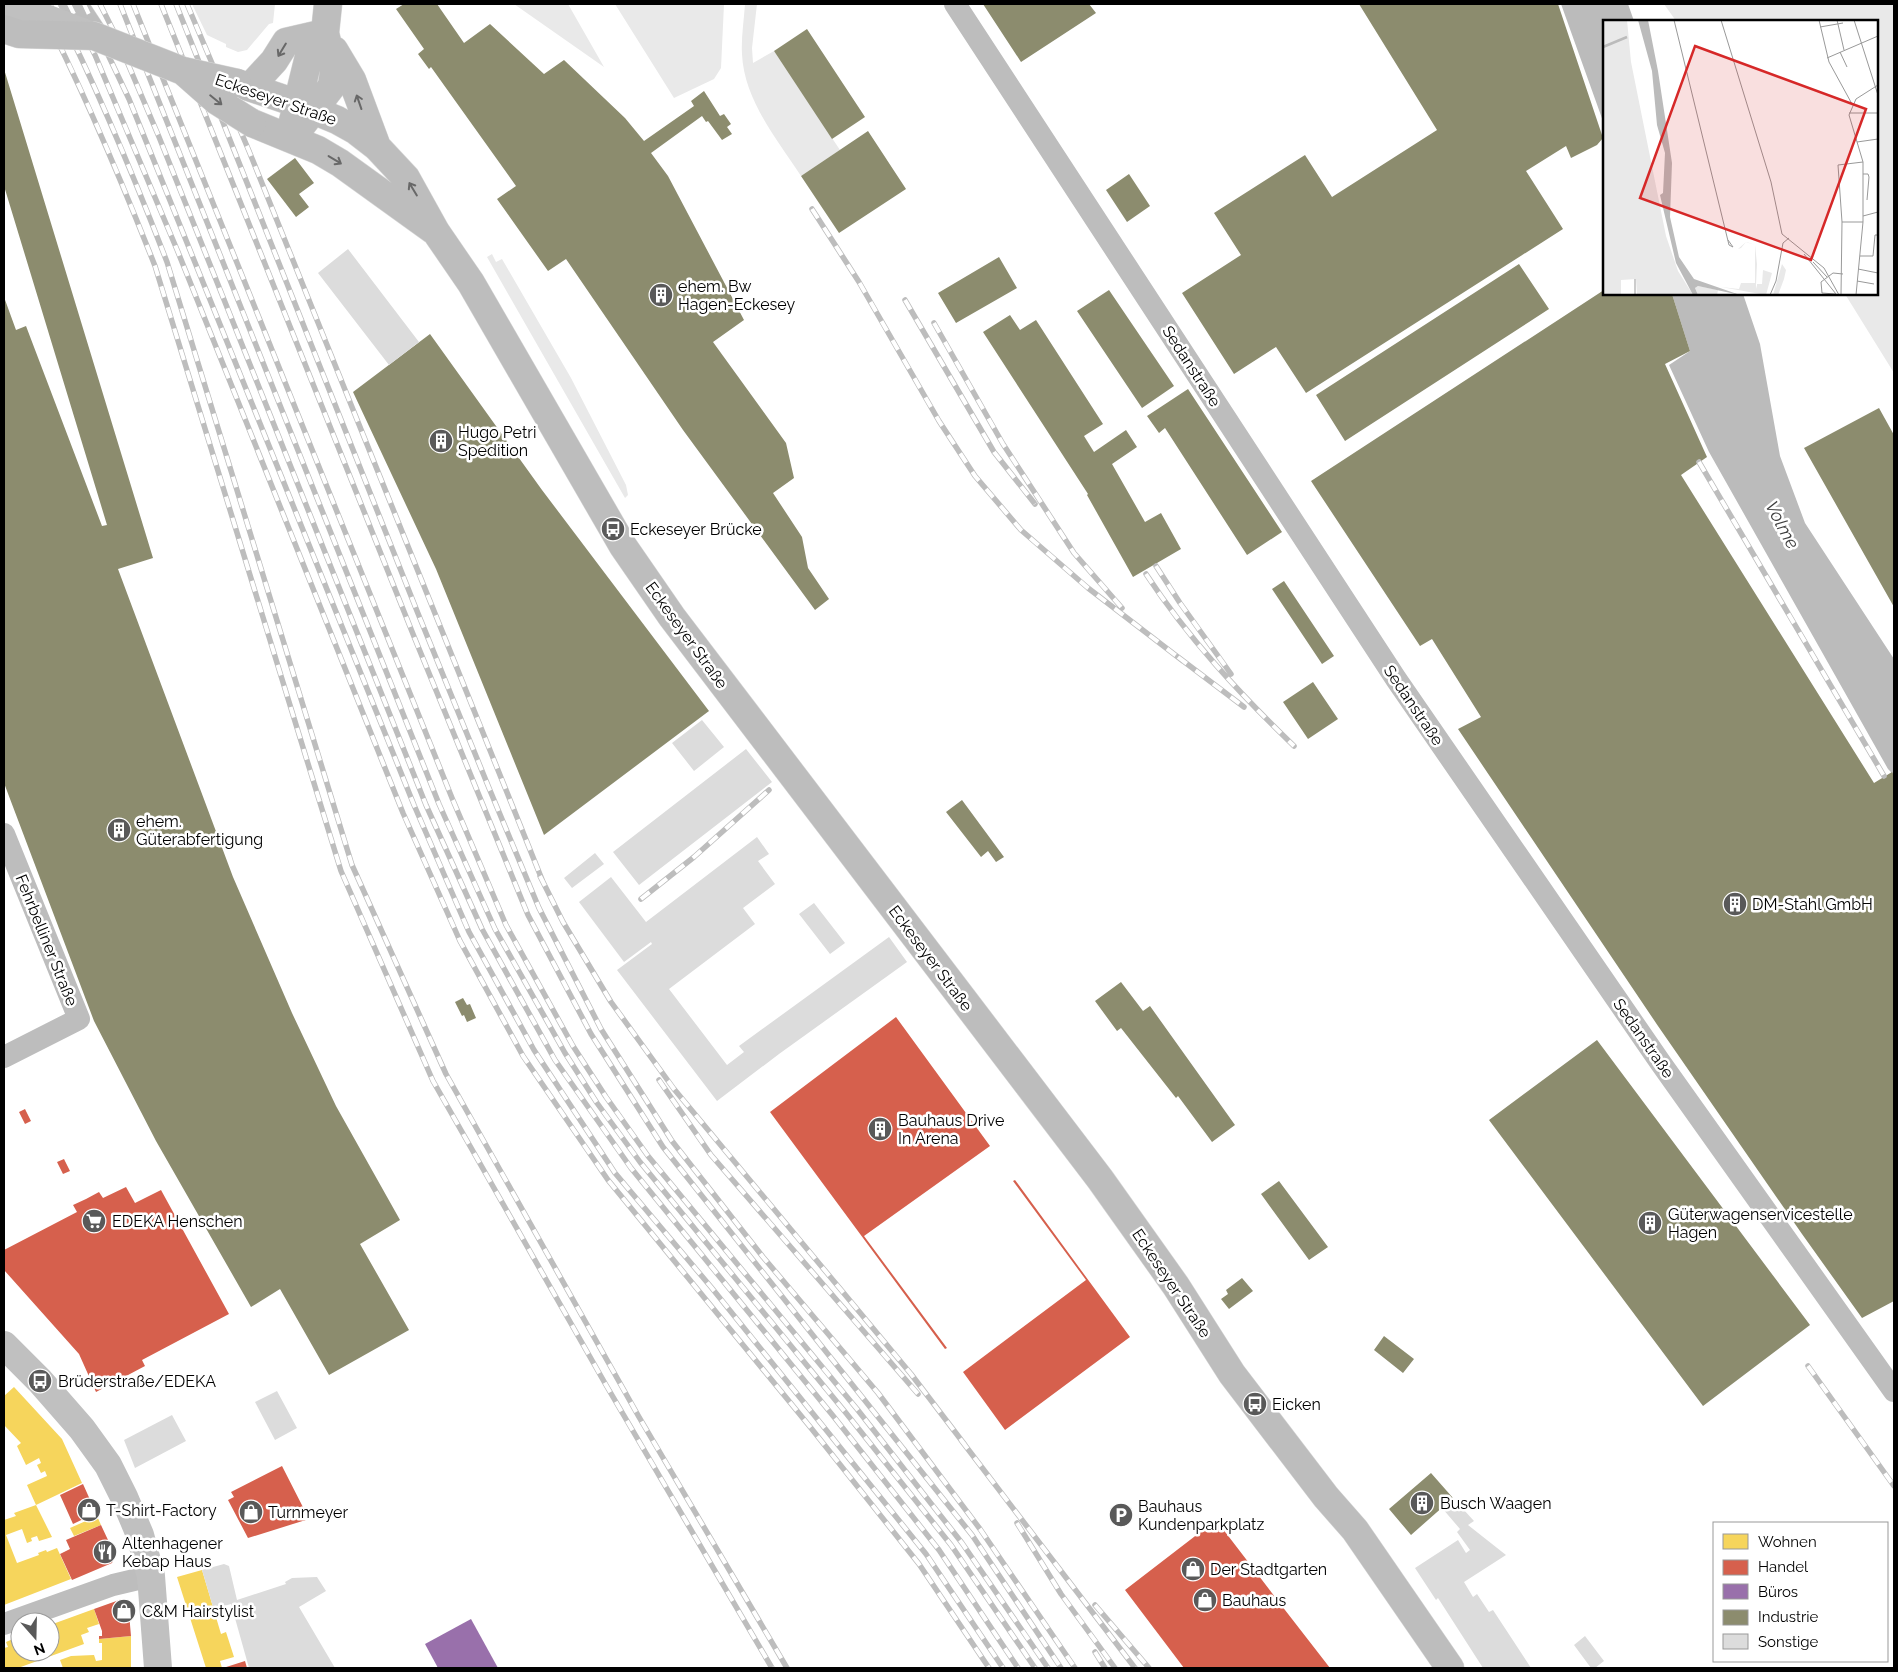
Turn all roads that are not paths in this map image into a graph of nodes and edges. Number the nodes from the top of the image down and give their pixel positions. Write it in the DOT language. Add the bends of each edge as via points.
graph roads {
  1 [pos="9,4"];
  2 [pos="74,4"];
  3 [pos="328,4"];
  4 [pos="955,4"];
  5 [pos="4,29"];
  6 [pos="325,33"];
  7 [pos="94,36"];
  8 [pos="183,71"];
  9 [pos="244,85"];
  10 [pos="305,107"];
  11 [pos="291,138"];
  12 [pos="377,148"];
  13 [pos="436,232"];
  14 [pos="4,834"];
  15 [pos="4,1057"];
  16 [pos="4,1345"];
  17 [pos="1894,1391"];
  18 [pos="151,1576"];
  19 [pos="4,1624"];
  20 [pos="158,1668"];
  21 [pos="1450,1668"];
  1 -- 7 [label="street, Eckeseyer Straße, bridge"];
  2 -- 7 [label="main road"];
  3 -- 6 [label="main road"];
  4 -- 17 [label="street, Sedanstraße" via="1396,680"];
  5 -- 7 [label="main road, bridge" via="19,34"];
  6 -- 9 [label="main road, one-way" via="286,42 274,62"];
  6 -- 10 [label="main road" via="334,71 332,86"];
  12 -- 6 [label="main road, one-way" via="352,80"];
  7 -- 8 [label="main road, Eckeseyer Straße, bridge"];
  8 -- 9 [label="main road, Eckeseyer Straße, bridge"];
  8 -- 11 [label="main road, Eckeseyer Straße, one-way, bridge" via="217,102 252,123"];
  9 -- 10 [label="main road, Eckeseyer Straße"];
  10 -- 11 [label="main road"];
  10 -- 12 [label="main road, Eckeseyer Straße" via="344,123"];
  11 -- 13 [label="main road, Eckeseyer Straße, one-way" via="340,162"];
  13 -- 12 [label="main road, Eckeseyer Straße, one-way" via="406,178"];
  13 -- 21 [label="main road, Eckeseyer Straße" via="471,283 623,546 672,617 1100,1179 1161,1264 1232,1374 1355,1530"];
  14 -- 15 [label="street, Fehrbelliner Straße" via="79,1019"];
  16 -- 18 [label="street" via="60,1403 98,1450 124,1496 140,1535"];
  18 -- 19 [label="street" via="113,1584"];
  18 -- 20 [label="street"];
}
